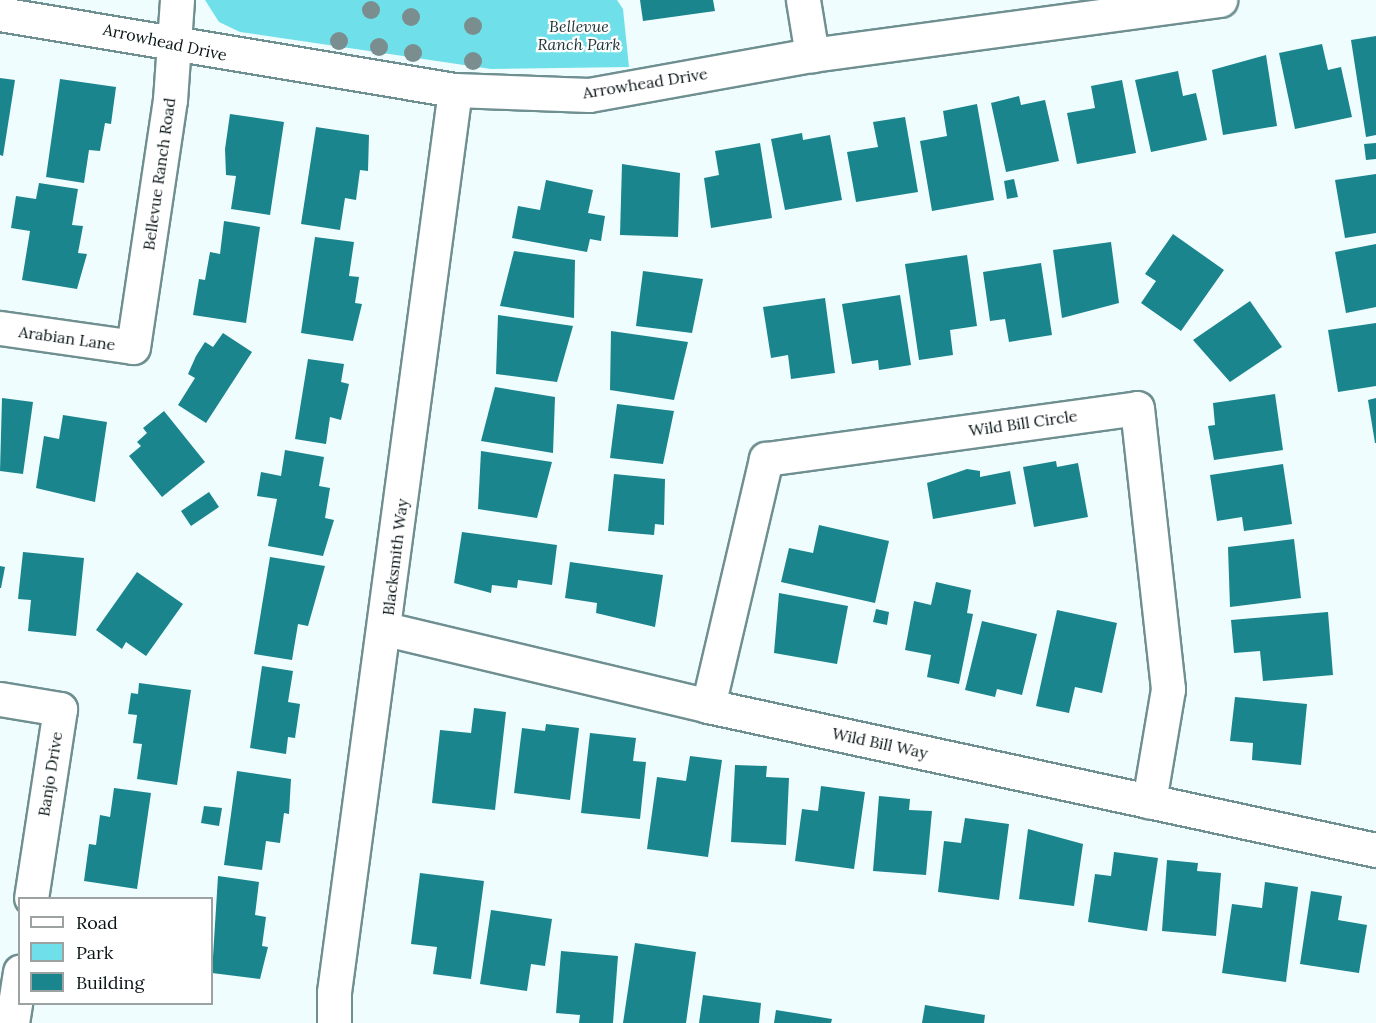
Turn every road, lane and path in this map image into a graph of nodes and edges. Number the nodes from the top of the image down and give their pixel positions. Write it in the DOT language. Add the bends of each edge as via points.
graph roads {
  1 [pos="177,0"];
  2 [pos="803,0"];
  3 [pos="1220,0"];
  4 [pos="1171,4"];
  5 [pos="0,14"];
  6 [pos="172,44"];
  7 [pos="812,55"];
  8 [pos="455,90"];
  9 [pos="0,328"];
  10 [pos="133,346"];
  11 [pos="386,629"];
  12 [pos="0,699"];
  13 [pos="708,706"];
  14 [pos="1149,801"];
  15 [pos="1376,850"];
  16 [pos="31,897"];
  17 [pos="18,985"];
  18 [pos="12,1023"];
  19 [pos="334,1023"];
  1 -- 6 [label="street, Bellevue Ranch Road"];
  2 -- 7 [label="street"];
  3 -- 4 [label="street, Arrowhead Drive"];
  4 -- 7 [label="street, Arrowhead Drive"];
  5 -- 6 [label="street, Arrowhead Drive" via="133,33"];
  6 -- 8 [label="street, Arrowhead Drive"];
  6 -- 10 [label="street, Bellevue Ranch Road" via="170,100"];
  7 -- 8 [label="street, Arrowhead Drive" via="589,95"];
  8 -- 11 [label="street, Blacksmith Way"];
  9 -- 10 [label="street, Arabian Lane"];
  11 -- 13 [label="street, Wild Bill Way"];
  11 -- 19 [label="street, Blacksmith Way" via="334,992"];
  12 -- 16 [label="street, Banjo Drive" via="60,709"];
  13 -- 14 [label="street, Wild Bill Way"];
  13 -- 14 [label="street, Wild Bill Circle" via="766,459 1137,408 1168,689"];
  14 -- 15 [label="street, Wild Bill Way"];
  17 -- 18 [label="street"];
}
